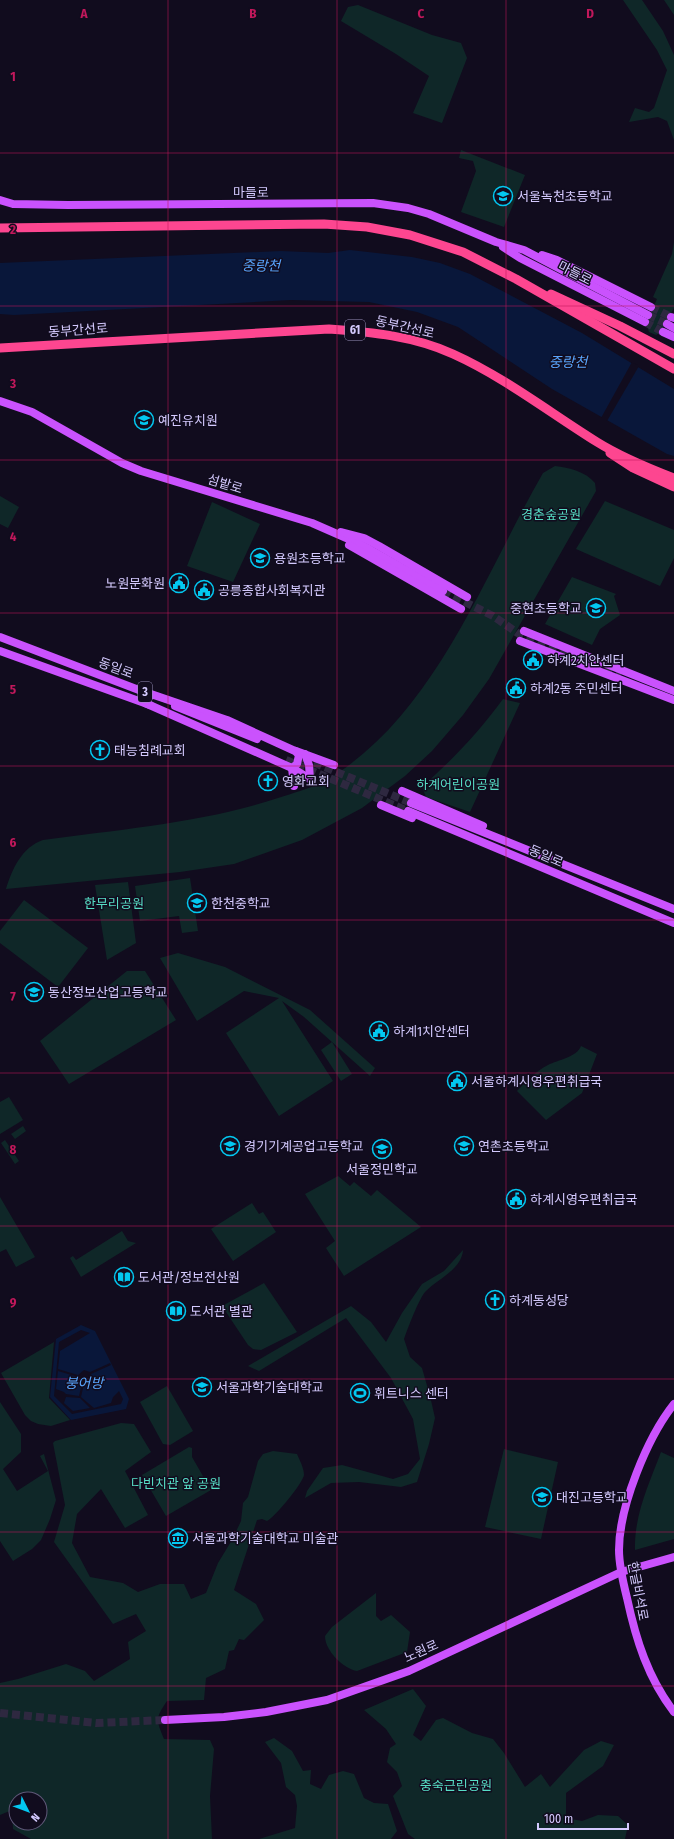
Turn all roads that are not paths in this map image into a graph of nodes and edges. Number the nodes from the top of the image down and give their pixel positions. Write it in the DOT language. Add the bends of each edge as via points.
graph roads {
  1 [pos="0,200"];
  2 [pos="0,228"];
  3 [pos="496,242"];
  4 [pos="516,279"];
  5 [pos="670,324"];
  6 [pos="674,337"];
  7 [pos="648,340"];
  8 [pos="0,348"];
  9 [pos="674,354"];
  10 [pos="674,357"];
  11 [pos="674,369"];
  12 [pos="0,401"];
  13 [pos="598,442"];
  14 [pos="674,478"];
  15 [pos="674,487"];
  16 [pos="312,523"];
  17 [pos="443,591"];
  18 [pos="467,597"];
  19 [pos="461,609"];
  20 [pos="524,632"];
  21 [pos="0,637"];
  22 [pos="520,641"];
  23 [pos="0,651"];
  24 [pos="621,675"];
  25 [pos="674,691"];
  26 [pos="674,696"];
  27 [pos="674,700"];
  28 [pos="145,703"];
  29 [pos="292,751"];
  30 [pos="305,754"];
  31 [pos="286,760"];
  32 [pos="334,765"];
  33 [pos="292,768"];
  34 [pos="294,786"];
  35 [pos="402,791"];
  36 [pos="411,803"];
  37 [pos="381,805"];
  38 [pos="408,811"];
  39 [pos="518,846"];
  40 [pos="513,855"];
  41 [pos="674,909"];
  42 [pos="674,923"];
  43 [pos="674,1404"];
  44 [pos="674,1557"];
  45 [pos="621,1572"];
  46 [pos="674,1712"];
  47 [pos="165,1720"];
  1 -- 3 [label="main road, 마들로" via="13,204 68,206 373,203 429,214"];
  2 -- 4 [label="highway" via="353,225 436,242 476,258"];
  3 -- 3 [label="main road, 마들로" via="520,258 648,315 524,250"];
  4 -- 7 [label="highway"];
  4 -- 11 [label="highway"];
  5 -- 6 [label="main road"];
  7 -- 9 [label="highway"];
  7 -- 10 [label="highway"];
  8 -- 13 [label="highway, 동부간선로 / 61" via="329,329 372,332 414,340 452,354 492,375"];
  12 -- 16 [label="main road, 섬밭로" via="32,412 122,463"];
  13 -- 14 [label="highway, 동부간선로 / 61" via="646,467"];
  13 -- 15 [label="highway" via="619,460"];
  16 -- 17 [label="main road, 섬밭로" via="360,544"];
  16 -- 18 [label="main road" via="364,538"];
  16 -- 19 [label="main road"];
  20 -- 25 [label="main road"];
  21 -- 29 [label="main road, 동일로 / 3"];
  22 -- 27 [label="main road"];
  23 -- 28 [label="main road, 동일로 / 3"];
  24 -- 26 [label="main road"];
  28 -- 31 [label="main road, 동일로 / 3"];
  28 -- 33 [label="main road"];
  29 -- 30 [label="main road, 동일로"];
  29 -- 33 [label="main road" via="300,758"];
  30 -- 32 [label="main road, 동일로"];
  30 -- 33 [label="main road" via="310,779"];
  33 -- 34 [label="main road"];
  35 -- 39 [label="main road" via="504,836"];
  36 -- 39 [label="main road, 동일로"];
  37 -- 40 [label="main road" via="498,853"];
  38 -- 40 [label="main road, 동일로"];
  39 -- 41 [label="main road, 동일로"];
  40 -- 42 [label="main road, 동일로"];
  43 -- 45 [label="main road, 한글비석로" via="656,1430 633,1486 620,1532"];
  44 -- 45 [label="main road, 노원로"];
  45 -- 46 [label="main road, 한글비석로" via="638,1645 655,1684"];
  45 -- 47 [label="main road, 노원로" via="408,1670 327,1700 266,1712"];
}
